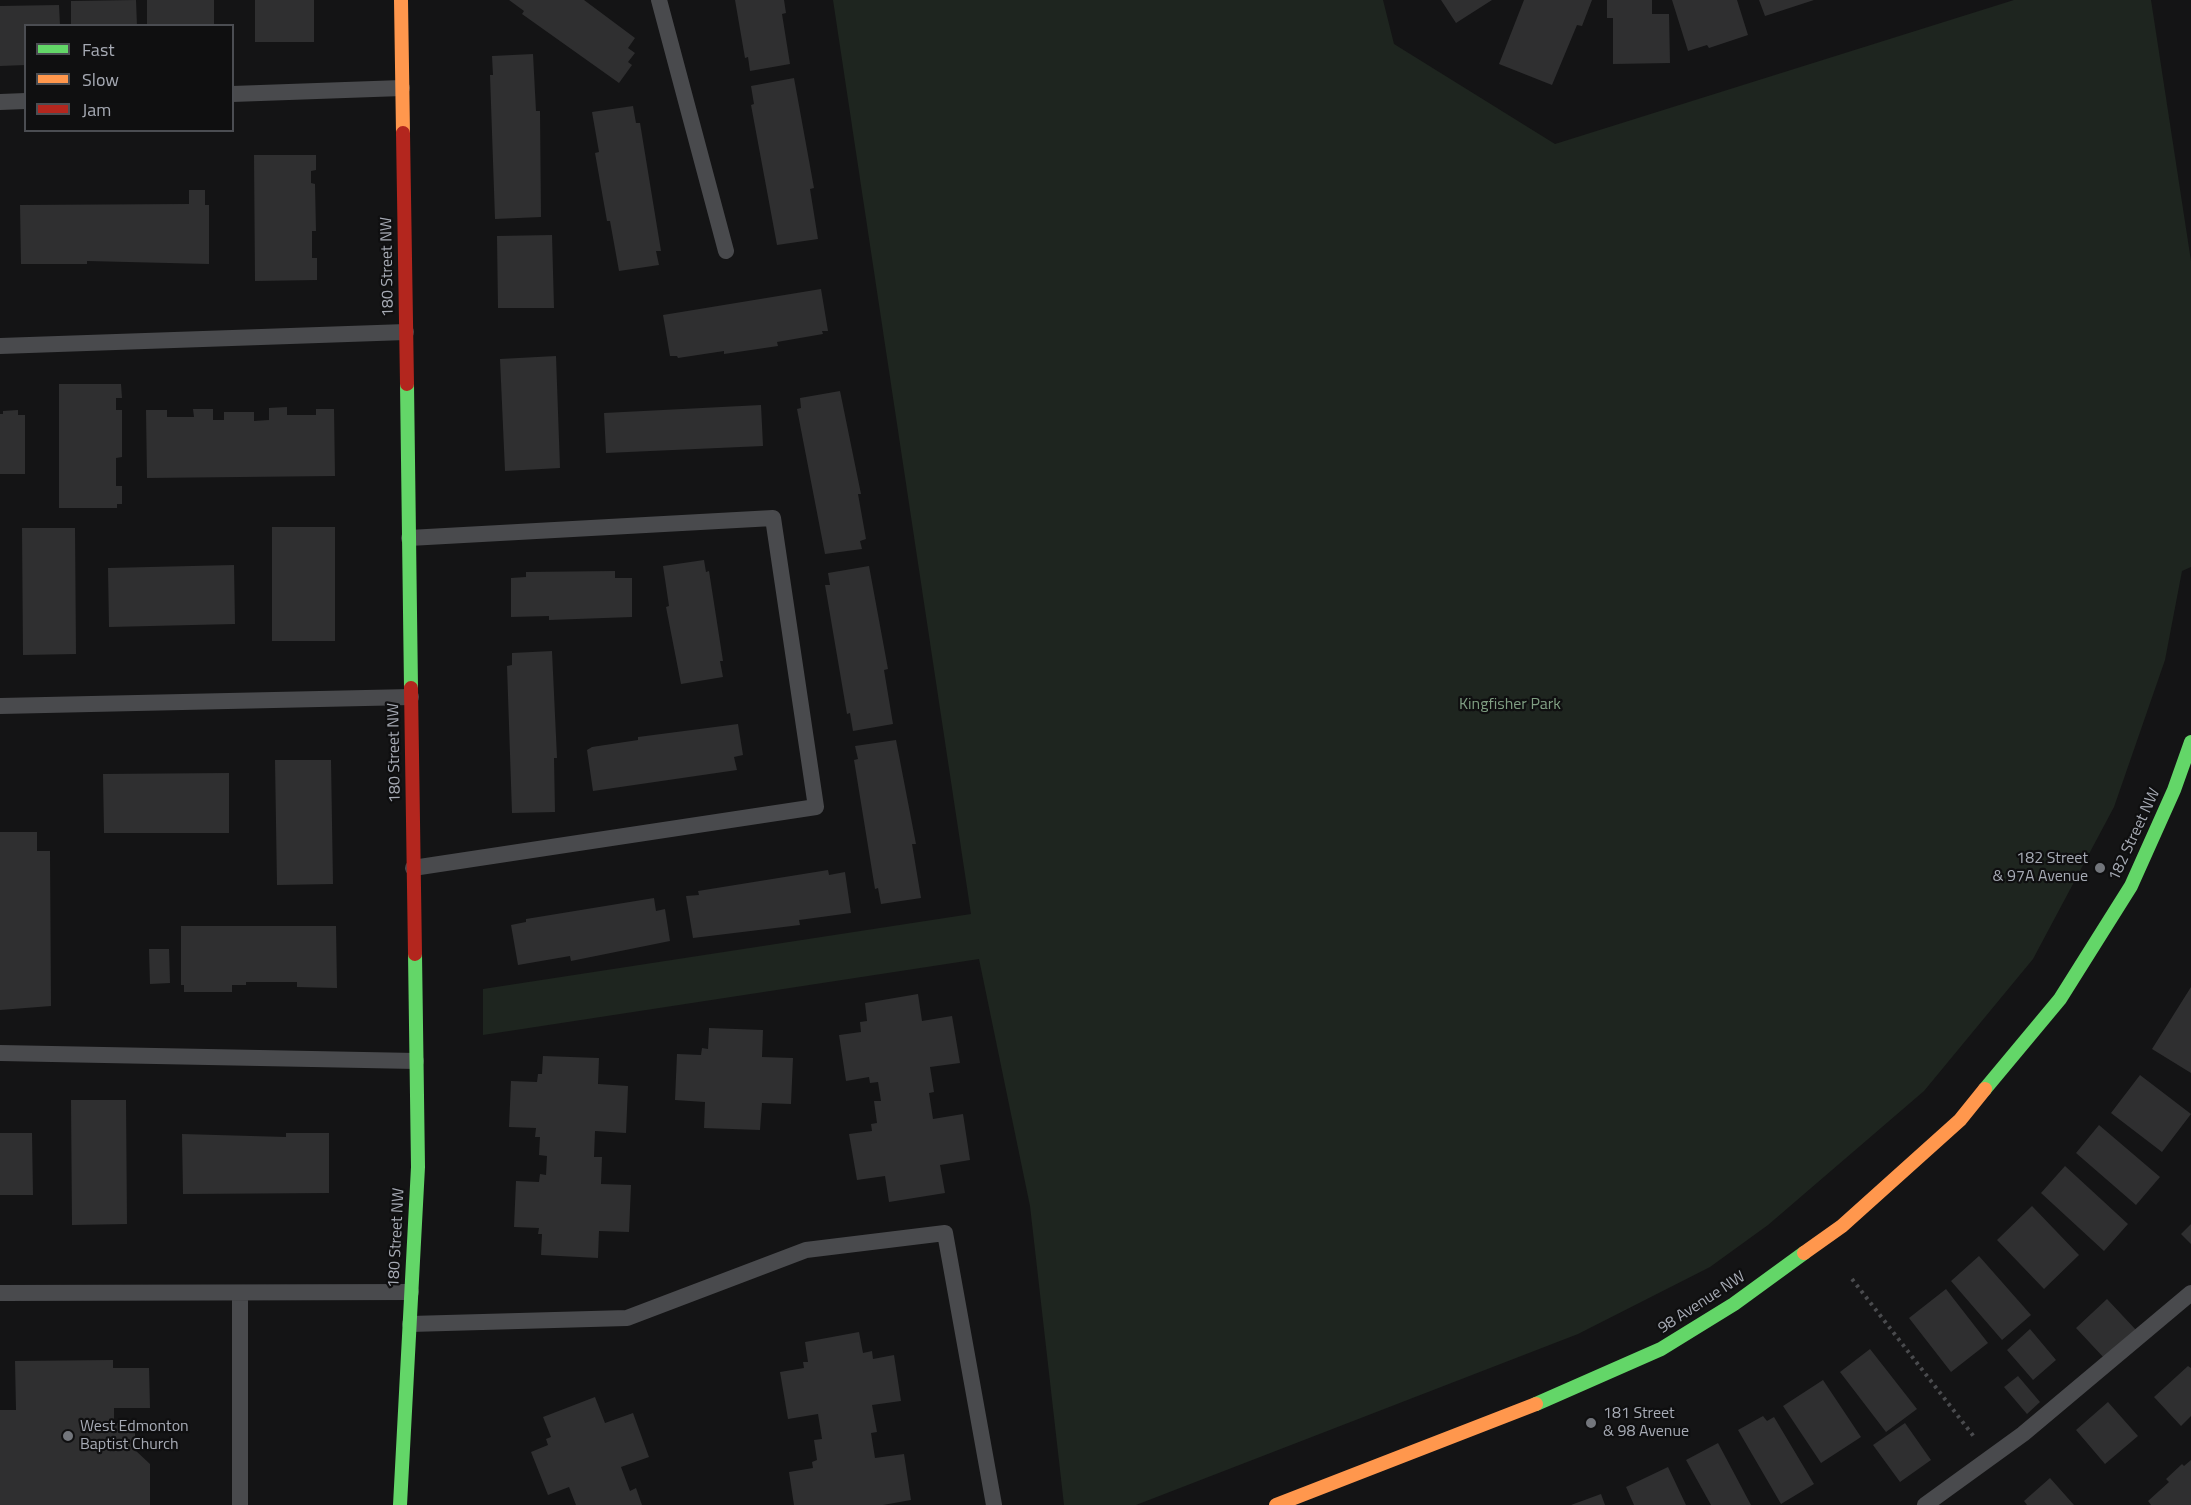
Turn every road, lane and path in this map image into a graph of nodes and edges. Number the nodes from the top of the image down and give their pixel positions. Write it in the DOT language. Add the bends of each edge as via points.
graph roads {
  1 [pos="401,0"];
  2 [pos="659,0"];
  3 [pos="402,88"];
  4 [pos="234,94"];
  5 [pos="24,101"];
  6 [pos="0,102"];
  7 [pos="726,251"];
  8 [pos="406,332"];
  9 [pos="0,346"];
  10 [pos="409,538"];
  11 [pos="411,697"];
  12 [pos="0,706"];
  13 [pos="2191,742"];
  14 [pos="413,868"];
  15 [pos="2060,999"];
  16 [pos="0,1053"];
  17 [pos="416,1061"];
  18 [pos="1852,1279"];
  19 [pos="411,1292"];
  20 [pos="0,1293"];
  21 [pos="2191,1293"];
  22 [pos="240,1294"];
  23 [pos="410,1324"];
  24 [pos="1990,1457"];
  25 [pos="240,1505"];
  26 [pos="400,1505"];
  27 [pos="994,1505"];
  28 [pos="1276,1505"];
  29 [pos="1925,1505"];
  1 -- 3 [label="street, 180 Street NW"];
  2 -- 7 [label="lane"];
  3 -- 4 [label="lane"];
  3 -- 8 [label="street, 180 Street NW"];
  5 -- 6 [label="lane"];
  8 -- 9 [label="lane"];
  8 -- 10 [label="street, 180 Street NW"];
  10 -- 11 [label="street, 180 Street NW"];
  10 -- 14 [label="lane" via="773,518 816,807"];
  11 -- 12 [label="lane"];
  11 -- 14 [label="street, 180 Street NW"];
  13 -- 15 [label="street, 182 Street NW" via="2131,886"];
  14 -- 17 [label="street, 180 Street NW"];
  15 -- 28 [label="street, 98 Avenue NW" via="1960,1120 1842,1226 1734,1304 1661,1349 1565,1393"];
  16 -- 17 [label="lane"];
  17 -- 19 [label="street, 180 Street NW" via="418,1167"];
  18 -- 24 [label="path"];
  19 -- 22 [label="lane"];
  19 -- 23 [label="street, 180 Street NW"];
  20 -- 22 [label="lane"];
  21 -- 24 [label="lane" via="2023,1434"];
  22 -- 25 [label="lane"];
  23 -- 26 [label="street, 180 Street NW"];
  23 -- 27 [label="lane" via="627,1318 806,1250 945,1233"];
  24 -- 29 [label="lane"];
}
